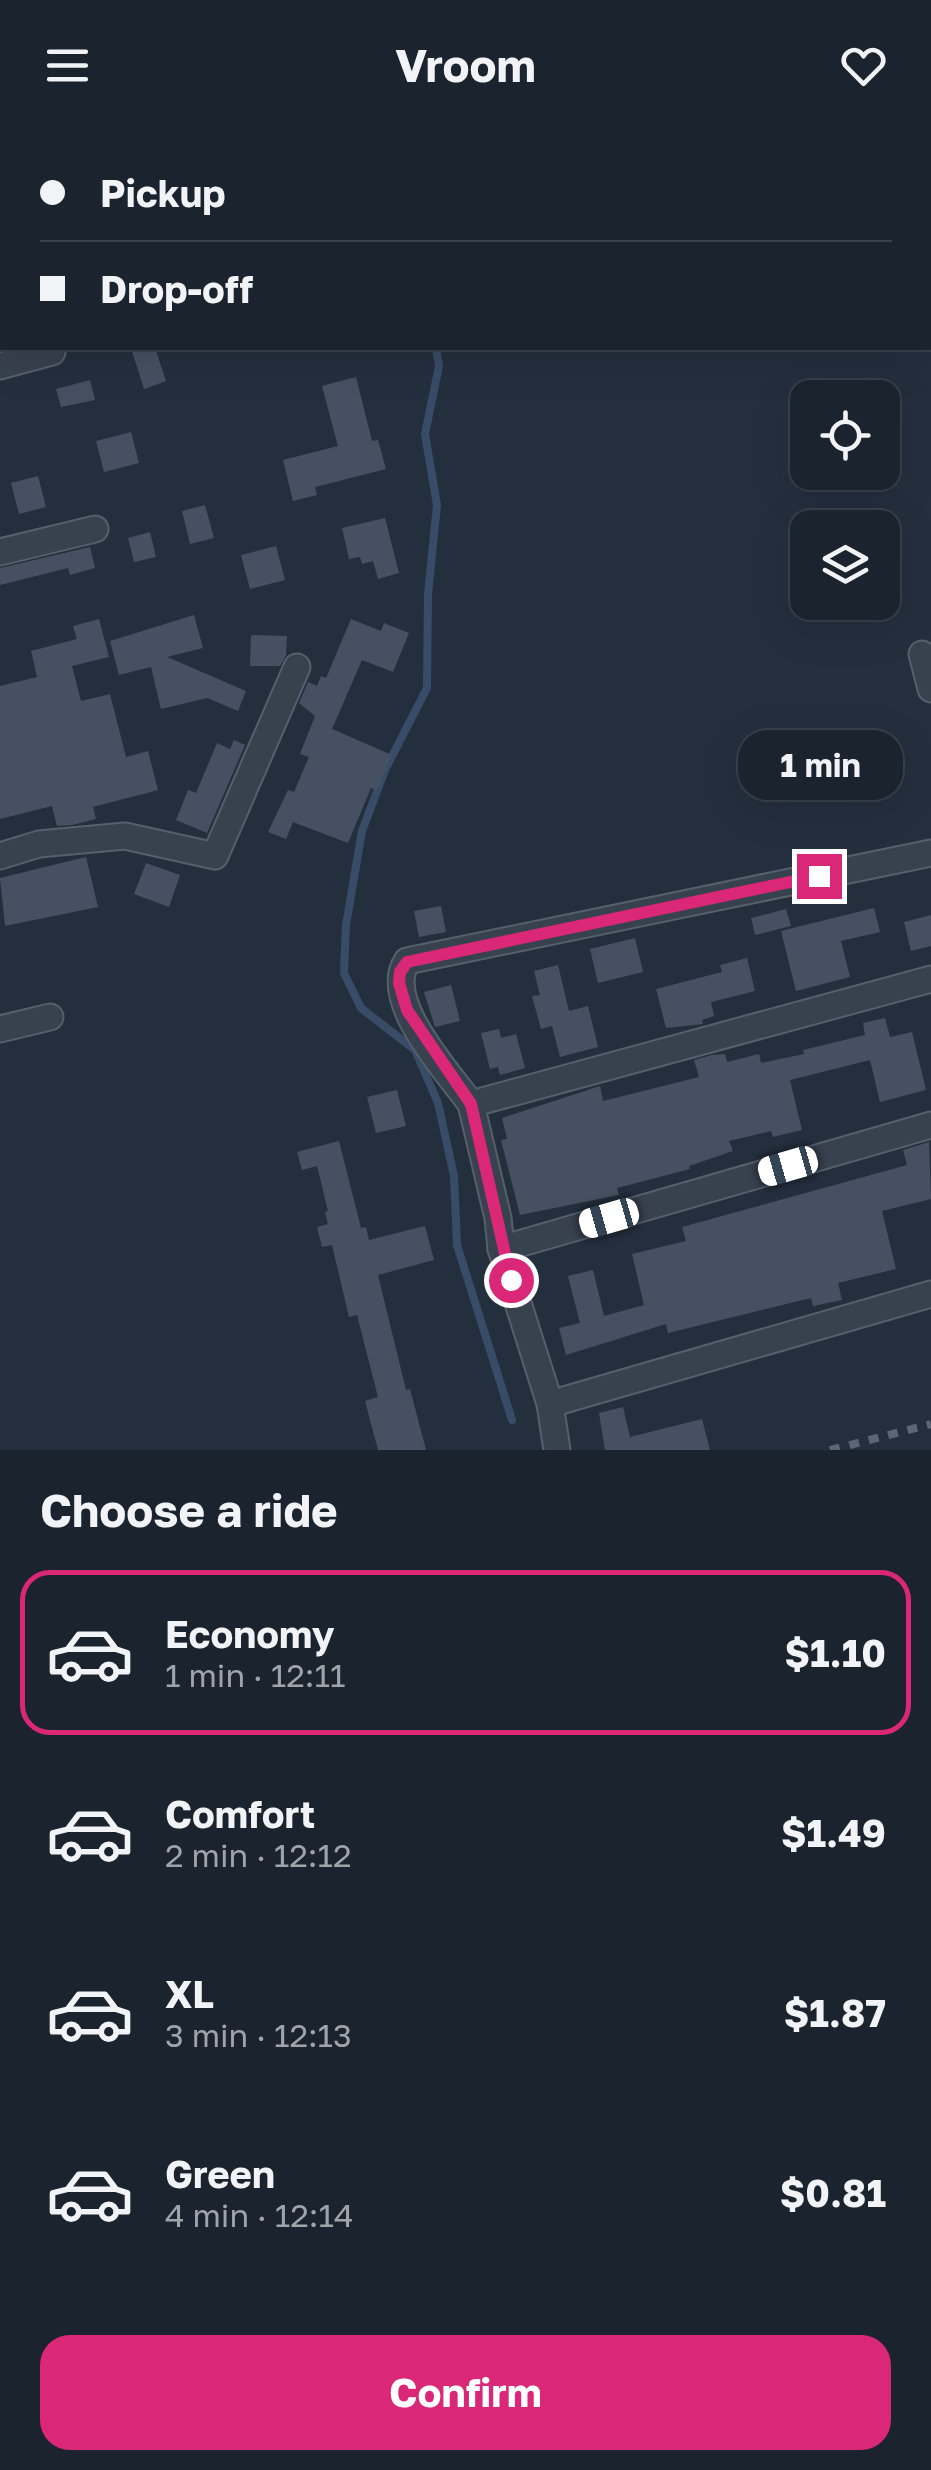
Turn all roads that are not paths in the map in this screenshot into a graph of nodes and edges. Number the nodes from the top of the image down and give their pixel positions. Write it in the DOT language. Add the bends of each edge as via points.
graph roads {
  1 [pos="52,352"];
  2 [pos="0,366"];
  3 [pos="95,529"];
  4 [pos="0,552"];
  5 [pos="922,654"];
  6 [pos="297,667"];
  7 [pos="931,689"];
  8 [pos="931,853"];
  9 [pos="0,856"];
  10 [pos="931,979"];
  11 [pos="50,1017"];
  12 [pos="0,1028"];
  13 [pos="471,1104"];
  14 [pos="931,1126"];
  15 [pos="501,1248"];
  16 [pos="931,1294"];
  17 [pos="550,1404"];
  18 [pos="558,1450"];
  1 -- 2 [label="street"];
  3 -- 4 [label="street"];
  5 -- 7 [label="street"];
  6 -- 9 [label="street" via="215,856 125,836 38,844"];
  8 -- 13 [label="street" via="407,962 399,983 407,1010"];
  10 -- 13 [label="street"];
  11 -- 12 [label="street"];
  13 -- 15 [label="street"];
  14 -- 15 [label="street"];
  15 -- 17 [label="street"];
  16 -- 17 [label="street"];
  17 -- 18 [label="street"];
}
